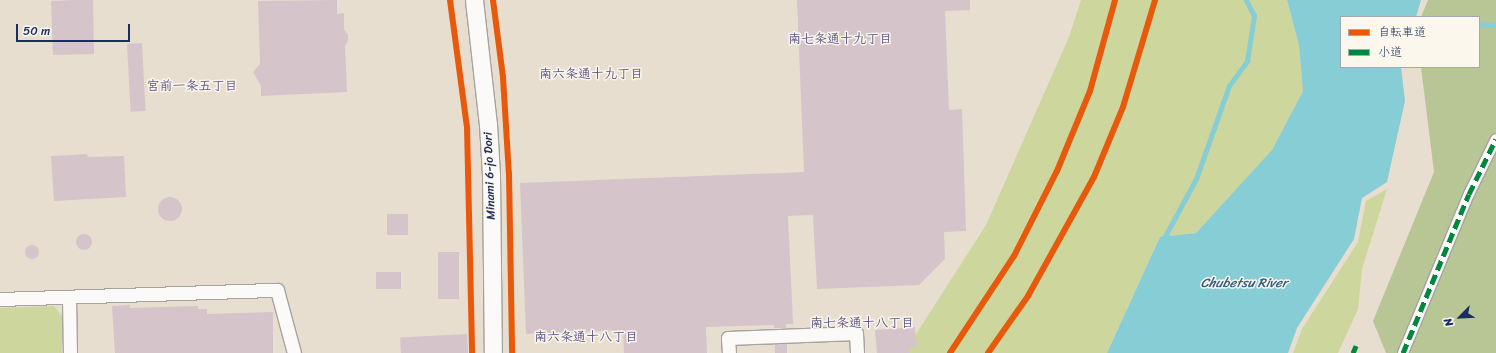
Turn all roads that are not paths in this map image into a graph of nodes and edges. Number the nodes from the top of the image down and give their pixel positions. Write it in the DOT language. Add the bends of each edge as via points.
graph roads {
  1 [pos="474,0"];
  2 [pos="1496,139"];
  3 [pos="69,297"];
  4 [pos="0,299"];
  5 [pos="70,353"];
  6 [pos="294,353"];
  7 [pos="493,353"];
  8 [pos="729,353"];
  9 [pos="857,353"];
  10 [pos="1404,353"];
  1 -- 7 [label="street, Minami 6-jo Dori" via="491,175"];
  2 -- 10 [label="street" via="1469,194"];
  3 -- 4 [label="street"];
  3 -- 5 [label="street"];
  3 -- 6 [label="street" via="277,290"];
  8 -- 9 [label="street" via="728,338 856,333"];
}
